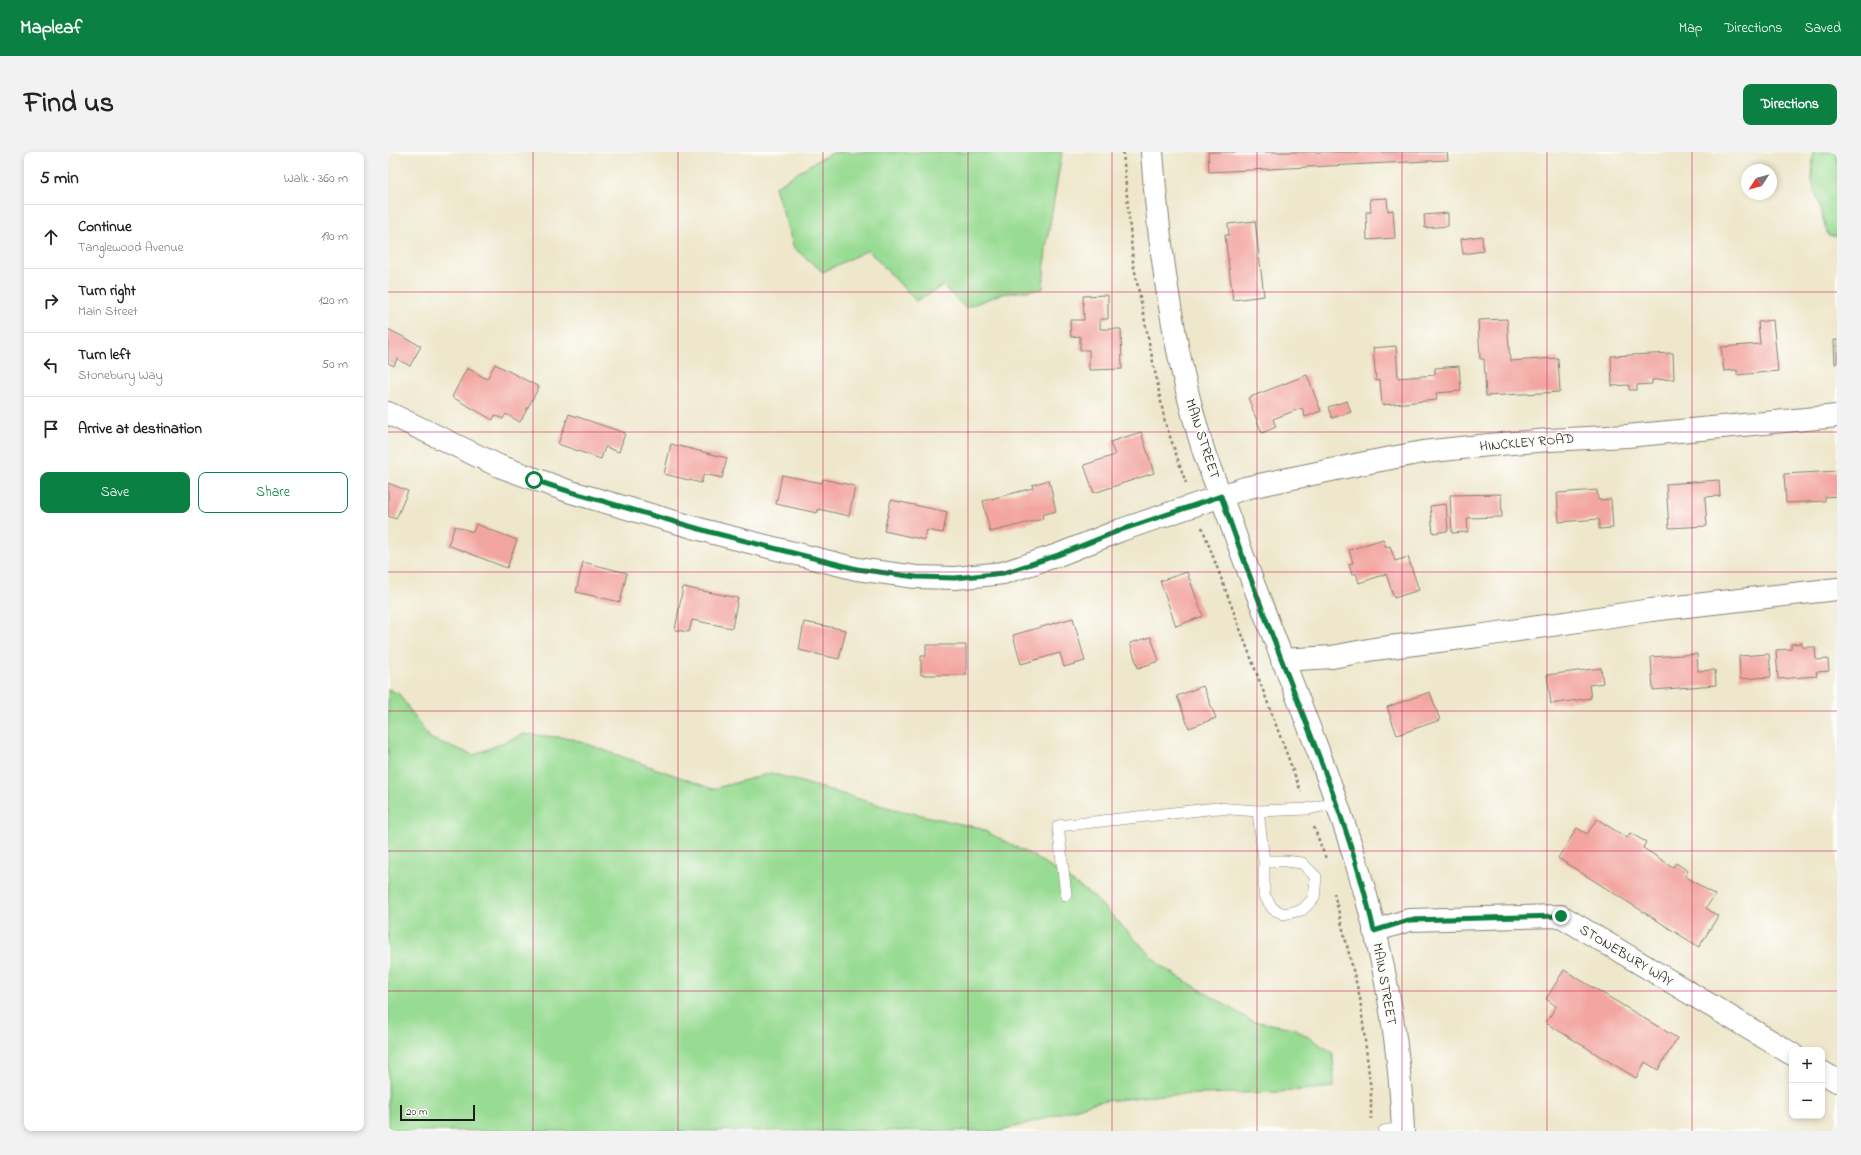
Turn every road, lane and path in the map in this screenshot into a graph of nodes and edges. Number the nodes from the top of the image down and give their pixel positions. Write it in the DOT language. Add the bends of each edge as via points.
graph roads {
  1 [pos="1152,152"];
  2 [pos="388,413"];
  3 [pos="1837,416"];
  4 [pos="1221,496"];
  5 [pos="1207,542"];
  6 [pos="1837,589"];
  7 [pos="1282,660"];
  8 [pos="1336,803"];
  9 [pos="1307,809"];
  10 [pos="1258,812"];
  11 [pos="1264,861"];
  12 [pos="1327,863"];
  13 [pos="1333,886"];
  14 [pos="1066,895"];
  15 [pos="1374,931"];
  16 [pos="1789,1052"];
  17 [pos="1825,1074"];
  18 [pos="1837,1081"];
  19 [pos="1371,1124"];
  20 [pos="1397,1130"];
  1 -- 4 [label="street, MAIN STREET" via="1163,267 1177,340 1200,441"];
  2 -- 4 [label="street, HINCKLEY ROAD" via="499,466 571,492 710,532 857,569 916,577 955,578 1004,573"];
  3 -- 4 [label="street, HINCKLEY ROAD" via="1422,452 1286,478"];
  4 -- 7 [label="street, MAIN STREET"];
  5 -- 9 [label="path"];
  6 -- 7 [label="street" via="1651,610 1332,657"];
  7 -- 8 [label="street, MAIN STREET"];
  8 -- 9 [label="lane"];
  8 -- 15 [label="street, MAIN STREET" via="1357,863"];
  9 -- 10 [label="lane"];
  9 -- 12 [label="path"];
  10 -- 11 [label="lane"];
  10 -- 14 [label="lane" via="1217,808 1058,826"];
  11 -- 11 [label="lane" via="1264,895 1273,909 1284,914 1302,910 1314,898 1316,877 1302,863"];
  13 -- 19 [label="path" via="1360,998 1371,1091"];
  15 -- 16 [label="street, STONEBURY WAY" via="1409,920 1561,916"];
  15 -- 20 [label="street, MAIN STREET" via="1387,992 1398,1070"];
  17 -- 18 [label="street"];
}
